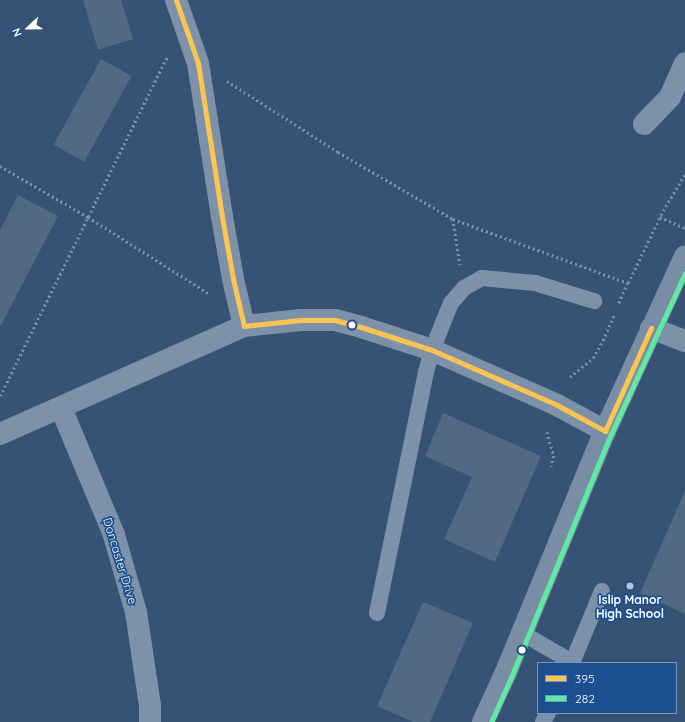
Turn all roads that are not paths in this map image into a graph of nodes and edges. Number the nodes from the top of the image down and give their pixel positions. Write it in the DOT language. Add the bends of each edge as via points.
graph roads {
  1 [pos="176,0"];
  2 [pos="685,63"];
  3 [pos="644,124"];
  4 [pos="685,256"];
  5 [pos="594,301"];
  6 [pos="244,326"];
  7 [pos="651,328"];
  8 [pos="685,340"];
  9 [pos="432,350"];
  10 [pos="61,408"];
  11 [pos="605,431"];
  12 [pos="0,434"];
  13 [pos="602,591"];
  14 [pos="377,613"];
  15 [pos="522,633"];
  16 [pos="572,662"];
  17 [pos="150,722"];
  18 [pos="483,722"];
  1 -- 6 [label="street" via="196,56 233,279"];
  2 -- 3 [label="street" via="670,97"];
  4 -- 7 [label="street"];
  5 -- 9 [label="lane" via="535,284 482,278 464,288 452,302"];
  6 -- 9 [label="street" via="301,320 335,320"];
  6 -- 10 [label="street"];
  7 -- 8 [label="street"];
  7 -- 11 [label="street"];
  9 -- 11 [label="street" via="557,405"];
  9 -- 14 [label="lane"];
  10 -- 12 [label="street"];
  10 -- 17 [label="street, Doncaster Drive" via="114,535 136,612 150,706"];
  11 -- 15 [label="street"];
  13 -- 16 [label="lane"];
  15 -- 16 [label="lane"];
  15 -- 18 [label="street"];
}
